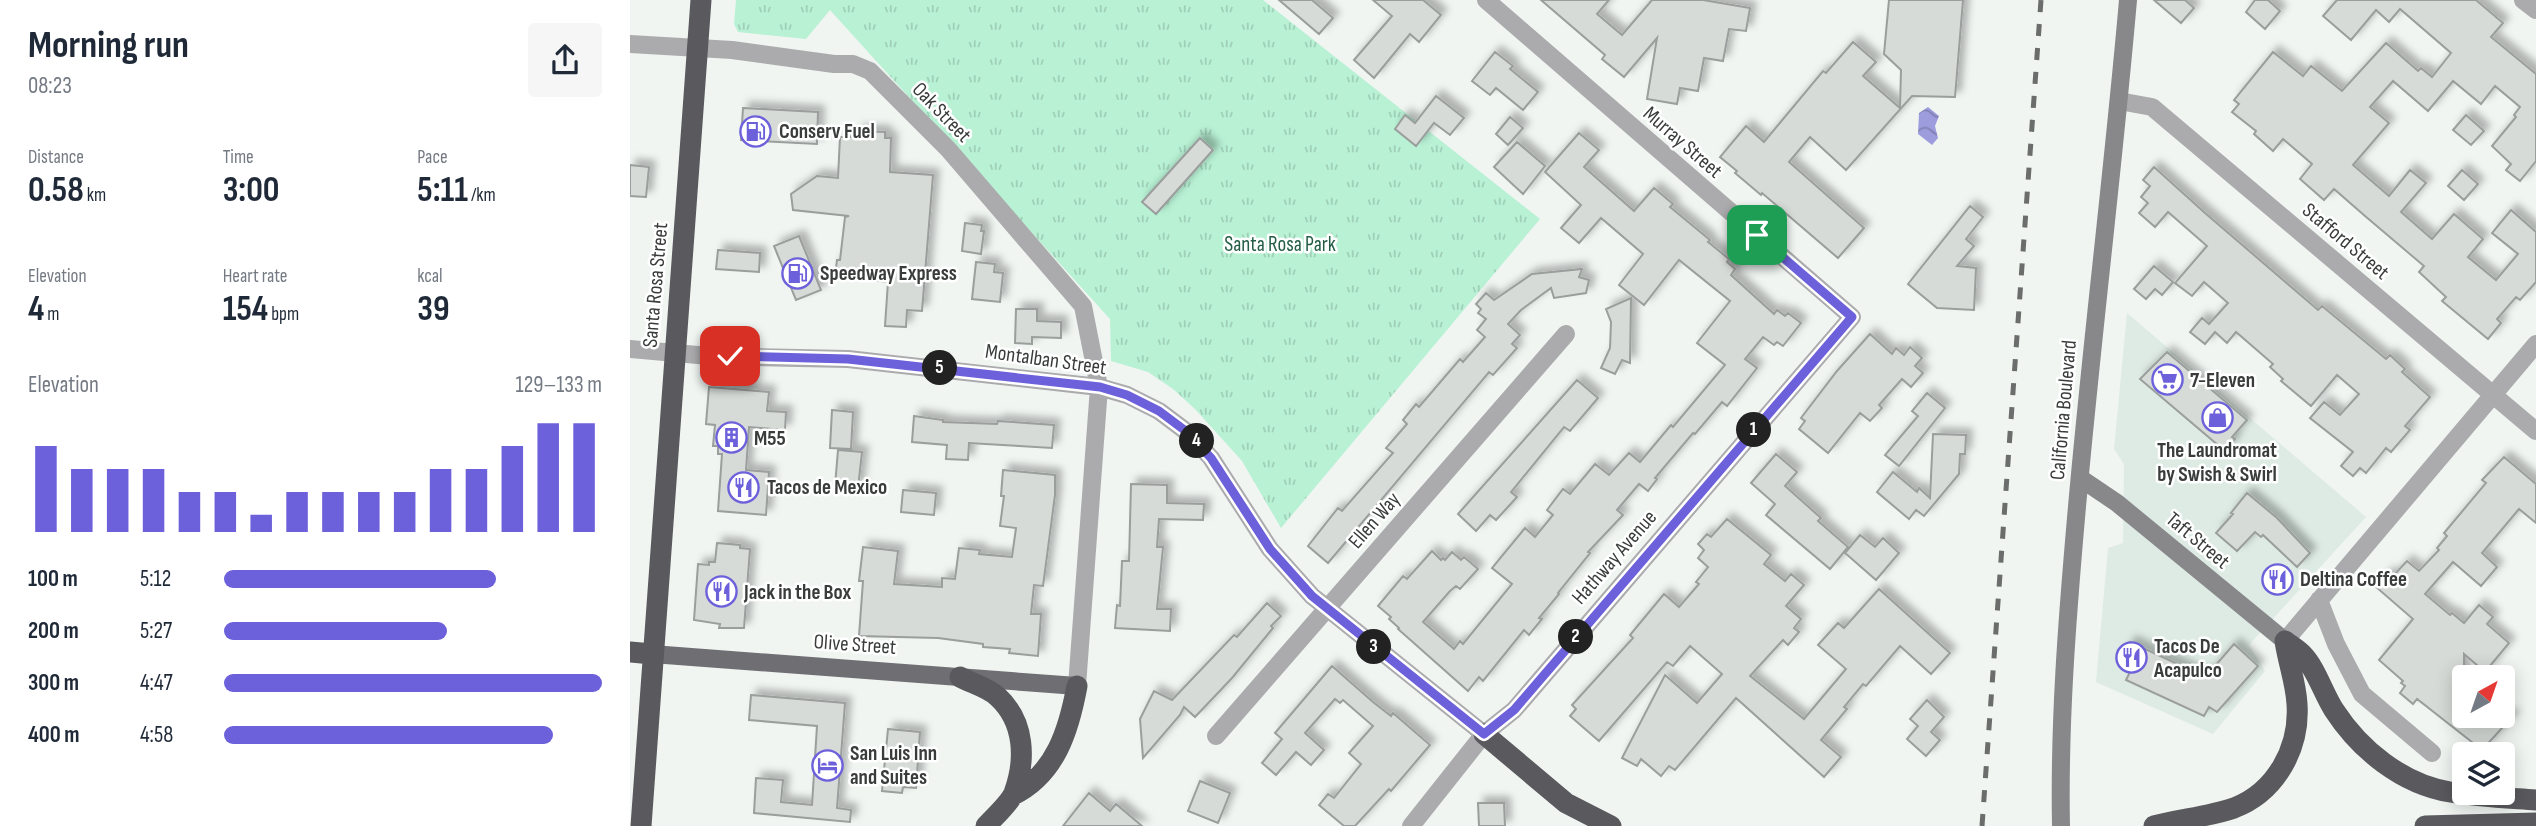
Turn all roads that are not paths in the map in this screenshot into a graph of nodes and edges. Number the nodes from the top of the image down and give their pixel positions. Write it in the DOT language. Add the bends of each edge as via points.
graph roads {
  1 [pos="701,0"];
  2 [pos="2128,0"];
  3 [pos="2523,0"];
  4 [pos="1489,1"];
  5 [pos="2536,10"];
  6 [pos="630,44"];
  7 [pos="697,48"];
  8 [pos="2119,102"];
  9 [pos="1852,317"];
  10 [pos="1566,334"];
  11 [pos="2536,344"];
  12 [pos="630,349"];
  13 [pos="675,352"];
  14 [pos="1100,387"];
  15 [pos="2493,395"];
  16 [pos="2536,431"];
  17 [pos="2080,478"];
  18 [pos="2319,600"];
  19 [pos="1327,609"];
  20 [pos="2285,640"];
  21 [pos="630,652"];
  22 [pos="652,654"];
  23 [pos="960,677"];
  24 [pos="1077,686"];
  25 [pos="1484,734"];
  26 [pos="1216,736"];
  27 [pos="2432,753"];
  28 [pos="1013,795"];
  29 [pos="2536,800"];
  30 [pos="2536,823"];
  31 [pos="642,826"];
  32 [pos="986,826"];
  33 [pos="1411,826"];
  34 [pos="1611,826"];
  35 [pos="2061,826"];
  36 [pos="2154,826"];
  37 [pos="2425,826"];
  1 -- 7 [label="highway, Santa Rosa Street"];
  2 -- 8 [label="street, California Boulevard"];
  3 -- 5 [label="street"];
  4 -- 9 [label="street, Murray Street"];
  6 -- 7 [label="street, Oak Street"];
  7 -- 13 [label="highway, Santa Rosa Street"];
  7 -- 14 [label="street, Oak Street" via="853,64 870,71 948,149 1083,306"];
  8 -- 15 [label="street, Stafford Street" via="2152,107"];
  8 -- 17 [label="street, California Boulevard"];
  9 -- 25 [label="street, Hathway Avenue" via="1514,710"];
  10 -- 19 [label="street, Ellen Way"];
  11 -- 15 [label="street"];
  12 -- 13 [label="street, Montalban Street"];
  13 -- 14 [label="street, Montalban Street" via="848,359"];
  13 -- 22 [label="highway, Santa Rosa Street"];
  14 -- 19 [label="street, Montalban Street" via="1143,402 1187,432 1211,458 1270,549"];
  14 -- 24 [label="street, Oak Street"];
  15 -- 16 [label="street, Stafford Street"];
  15 -- 18 [label="street"];
  17 -- 20 [label="street, Taft Street" via="2118,503"];
  17 -- 35 [label="street, California Boulevard" via="2063,691"];
  18 -- 20 [label="street"];
  18 -- 27 [label="street" via="2362,694"];
  19 -- 25 [label="street, Montalban Street"];
  19 -- 26 [label="street, Ellen Way"];
  20 -- 29 [label="highway" via="2303,655 2349,730 2384,764 2426,786 2449,792"];
  20 -- 36 [label="highway" via="2297,723 2278,775 2234,808"];
  21 -- 22 [label="highway, Olive Street"];
  22 -- 23 [label="main road, Olive Street"];
  22 -- 31 [label="highway, Santa Rosa Street"];
  23 -- 24 [label="main road, Olive Street"];
  23 -- 28 [label="highway" via="997,695 1014,717 1022,750"];
  24 -- 28 [label="highway" via="1063,739 1031,786"];
  25 -- 33 [label="street, Hathway Avenue"];
  25 -- 34 [label="highway" via="1566,803"];
  28 -- 32 [label="highway"];
  30 -- 37 [label="highway"];
}
